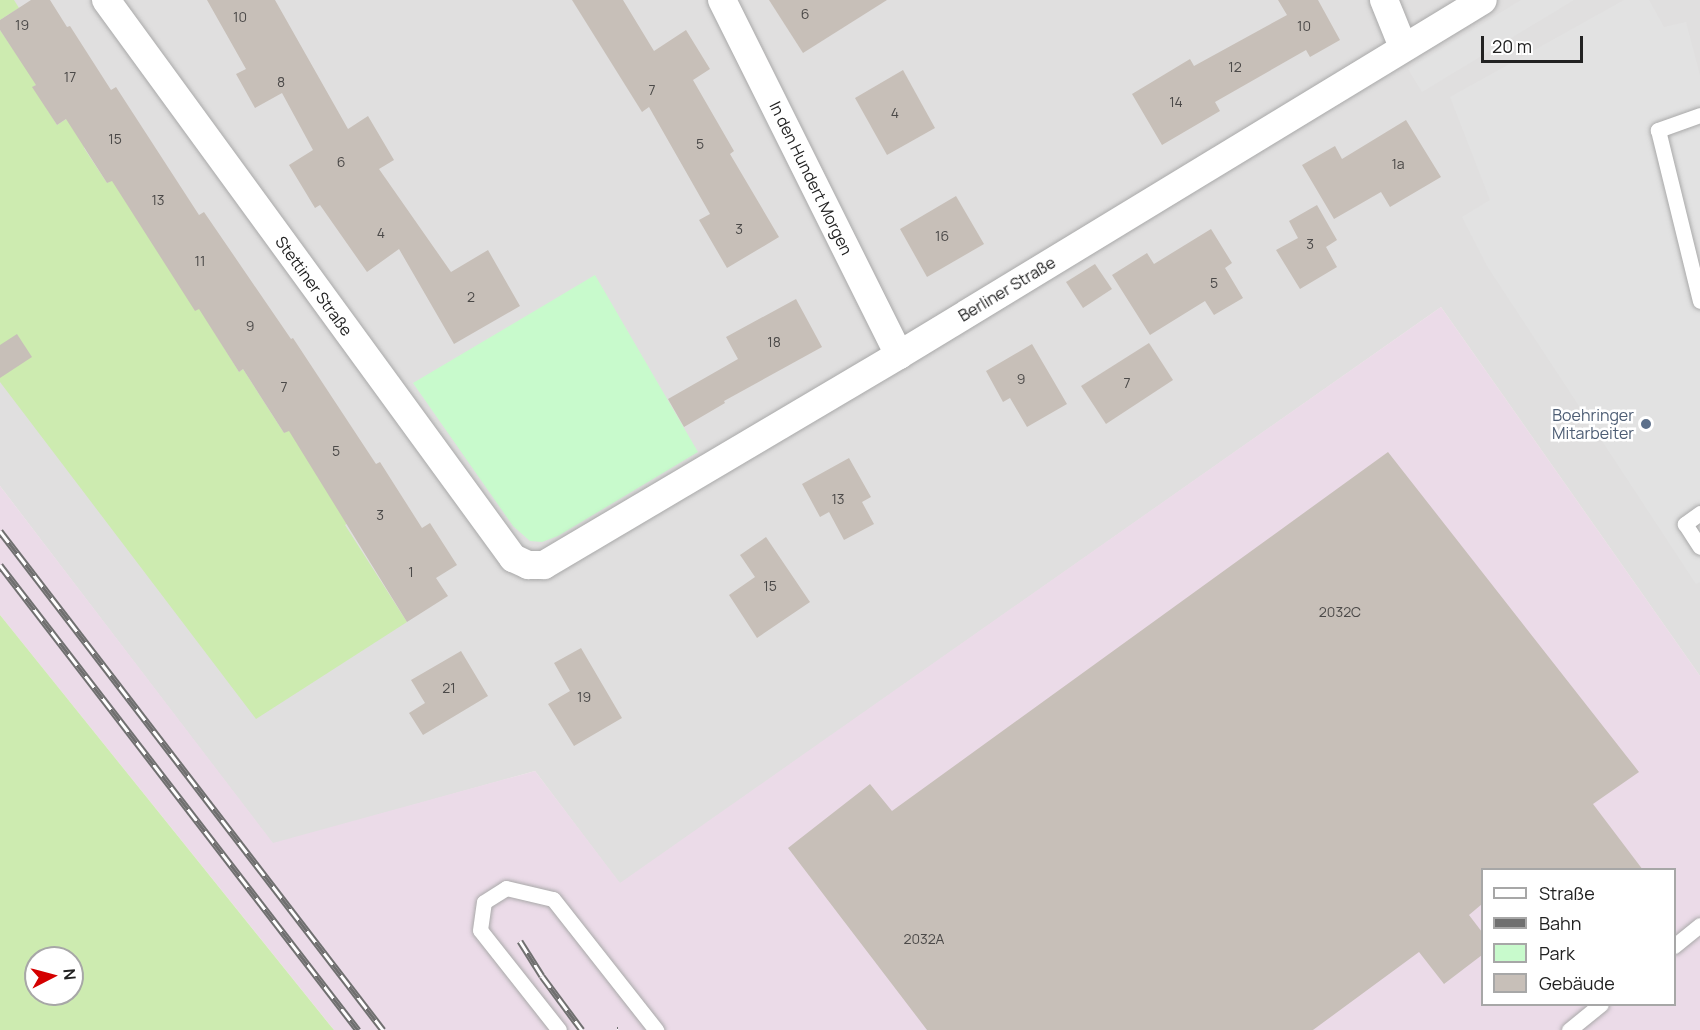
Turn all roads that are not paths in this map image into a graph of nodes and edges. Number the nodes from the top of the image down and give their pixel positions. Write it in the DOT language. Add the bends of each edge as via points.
graph roads {
  1 [pos="106,0"];
  2 [pos="723,0"];
  3 [pos="1384,0"];
  4 [pos="1482,0"];
  5 [pos="1403,46"];
  6 [pos="1700,116"];
  7 [pos="1700,302"];
  8 [pos="899,355"];
  9 [pos="1700,513"];
  10 [pos="1700,547"];
  11 [pos="528,565"];
  12 [pos="1700,925"];
  13 [pos="1676,944"];
  14 [pos="1600,1006"];
  15 [pos="559,1030"];
  16 [pos="656,1030"];
  17 [pos="1569,1030"];
  1 -- 11 [label="street, Stettiner Straße" via="513,558"];
  2 -- 8 [label="street, In den Hundert Morgen"];
  3 -- 5 [label="street"];
  4 -- 5 [label="street, Berliner Straße"];
  5 -- 8 [label="street, Berliner Straße"];
  6 -- 7 [label="lane" via="1658,130"];
  8 -- 11 [label="street, Berliner Straße" via="544,565"];
  9 -- 10 [label="lane" via="1685,524"];
  12 -- 13 [label="lane"];
  14 -- 17 [label="lane"];
  15 -- 16 [label="lane" via="480,930 484,902 506,888 553,899"];
}
